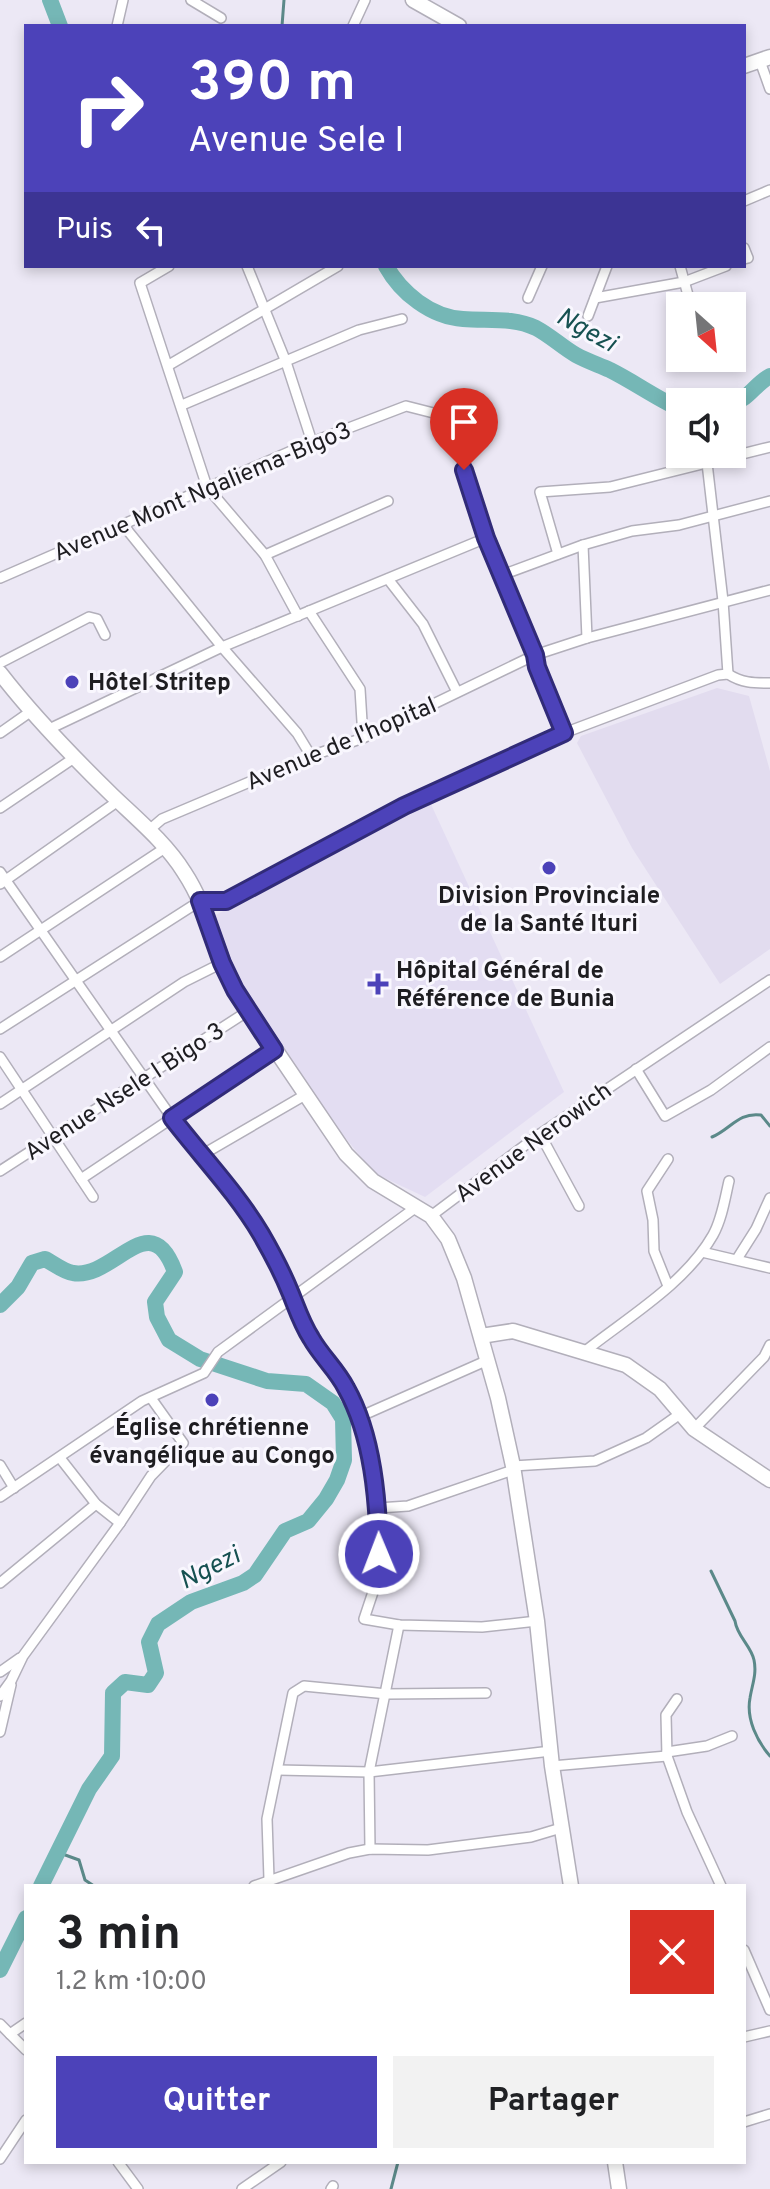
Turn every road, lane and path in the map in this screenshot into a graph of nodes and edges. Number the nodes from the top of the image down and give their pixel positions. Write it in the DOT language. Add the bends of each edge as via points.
graph roads {
  1 [pos="123,0"];
  2 [pos="191,0"];
  3 [pos="365,0"];
  4 [pos="413,0"];
  5 [pos="221,18"];
  6 [pos="117,24"];
  7 [pos="354,24"];
  8 [pos="455,24"];
  9 [pos="765,59"];
  10 [pos="746,65"];
  11 [pos="770,89"];
  12 [pos="770,190"];
  13 [pos="746,200"];
  14 [pos="166,268"];
  15 [pos="248,268"];
  16 [pos="335,268"];
  17 [pos="541,268"];
  18 [pos="606,268"];
  19 [pos="680,268"];
  20 [pos="721,268"];
  21 [pos="684,282"];
  22 [pos="687,292"];
  23 [pos="528,298"];
  24 [pos="595,298"];
  25 [pos="265,309"];
  26 [pos="588,316"];
  27 [pos="402,319"];
  28 [pos="286,362"];
  29 [pos="169,365"];
  30 [pos="182,405"];
  31 [pos="312,442"];
  32 [pos="770,447"];
  33 [pos="746,453"];
  34 [pos="687,468"];
  35 [pos="708,468"];
  36 [pos="207,487"];
  37 [pos="388,501"];
  38 [pos="770,501"];
  39 [pos="714,516"];
  40 [pos="124,526"];
  41 [pos="486,538"];
  42 [pos="583,545"];
  43 [pos="558,554"];
  44 [pos="265,555"];
  45 [pos="502,575"];
  46 [pos="0,578"];
  47 [pos="388,579"];
  48 [pos="770,590"];
  49 [pos="723,601"];
  50 [pos="309,611"];
  51 [pos="298,616"];
  52 [pos="105,635"];
  53 [pos="587,638"];
  54 [pos="222,647"];
  55 [pos="535,655"];
  56 [pos="0,663"];
  57 [pos="0,673"];
  58 [pos="728,674"];
  59 [pos="770,683"];
  60 [pos="457,692"];
  61 [pos="30,712"];
  62 [pos="47,730"];
  63 [pos="0,733"];
  64 [pos="564,733"];
  65 [pos="363,738"];
  66 [pos="311,756"];
  67 [pos="74,758"];
  68 [pos="118,801"];
  69 [pos="0,808"];
  70 [pos="148,831"];
  71 [pos="165,848"];
  72 [pos="2,878"];
  73 [pos="200,901"];
  74 [pos="41,930"];
  75 [pos="0,957"];
  76 [pos="222,963"];
  77 [pos="770,980"];
  78 [pos="76,981"];
  79 [pos="248,1011"];
  80 [pos="0,1029"];
  81 [pos="111,1030"];
  82 [pos="770,1047"];
  83 [pos="274,1050"];
  84 [pos="0,1057"];
  85 [pos="636,1069"];
  86 [pos="144,1079"];
  87 [pos="22,1090"];
  88 [pos="305,1095"];
  89 [pos="0,1104"];
  90 [pos="172,1118"];
  91 [pos="540,1134"];
  92 [pos="54,1137"];
  93 [pos="200,1156"];
  94 [pos="668,1159"];
  95 [pos="0,1171"];
  96 [pos="81,1179"];
  97 [pos="729,1181"];
  98 [pos="93,1197"];
  99 [pos="770,1198"];
  100 [pos="579,1206"];
  101 [pos="415,1208"];
  102 [pos="431,1216"];
  103 [pos="702,1252"];
  104 [pos="737,1259"];
  105 [pos="770,1268"];
  106 [pos="668,1286"];
  107 [pos="292,1296"];
  108 [pos="481,1336"];
  109 [pos="770,1345"];
  110 [pos="584,1352"];
  111 [pos="488,1360"];
  112 [pos="151,1398"];
  113 [pos="680,1414"];
  114 [pos="359,1417"];
  115 [pos="694,1429"];
  116 [pos="60,1458"];
  117 [pos="0,1465"];
  118 [pos="513,1468"];
  119 [pos="770,1480"];
  120 [pos="14,1488"];
  121 [pos="0,1497"];
  122 [pos="96,1504"];
  123 [pos="378,1508"];
  124 [pos="120,1523"];
  125 [pos="0,1583"];
  126 [pos="537,1621"];
  127 [pos="399,1625"];
  128 [pos="23,1656"];
  129 [pos="0,1672"];
  130 [pos="11,1681"];
  131 [pos="486,1693"];
  132 [pos="387,1694"];
  133 [pos="0,1696"];
  134 [pos="677,1699"];
  135 [pos="0,1732"];
  136 [pos="732,1736"];
  137 [pos="551,1751"];
  138 [pos="667,1754"];
  139 [pos="552,1766"];
  140 [pos="278,1770"];
  141 [pos="369,1772"];
  142 [pos="561,1828"];
  143 [pos="370,1849"];
  144 [pos="269,1879"];
  145 [pos="258,1884"];
  146 [pos="571,1884"];
  147 [pos="720,1884"];
  148 [pos="746,1955"];
  149 [pos="770,2010"];
  150 [pos="0,2024"];
  151 [pos="24,2024"];
  152 [pos="770,2031"];
  153 [pos="10,2034"];
  154 [pos="746,2037"];
  155 [pos="24,2048"];
  156 [pos="770,2114"];
  157 [pos="746,2121"];
  158 [pos="24,2123"];
  159 [pos="0,2159"];
  160 [pos="119,2164"];
  161 [pos="278,2164"];
  162 [pos="615,2164"];
  163 [pos="138,2189"];
  164 [pos="242,2189"];
  165 [pos="619,2189"];
  1 -- 6 [label="street"];
  2 -- 5 [label="street"];
  3 -- 7 [label="street"];
  4 -- 8 [label="street"];
  9 -- 10 [label="street"];
  9 -- 11 [label="street"];
  12 -- 13 [label="street"];
  14 -- 29 [label="street" via="140,283"];
  15 -- 25 [label="street"];
  16 -- 25 [label="street"];
  17 -- 23 [label="street"];
  18 -- 24 [label="street"];
  19 -- 21 [label="street"];
  20 -- 21 [label="street"];
  21 -- 22 [label="street"];
  21 -- 24 [label="street"];
  24 -- 26 [label="street"];
  25 -- 28 [label="street"];
  25 -- 29 [label="street"];
  27 -- 28 [label="street" via="359,330"];
  28 -- 30 [label="street"];
  28 -- 31 [label="street"];
  29 -- 30 [label="street"];
  30 -- 36 [label="street"];
  31 -- 36 [label="street, Avenue Mont Ngaliema-Bigo3"];
  31 -- 41 [label="street, Avenue Mont Ngaliema-Bigo3" via="406,406 465,421 464,470"];
  32 -- 33 [label="street"];
  34 -- 43 [label="street" via="610,487 540,492"];
  35 -- 39 [label="street"];
  36 -- 40 [label="street, Avenue Mont Ngaliema-Bigo3"];
  36 -- 44 [label="street"];
  37 -- 44 [label="street"];
  38 -- 39 [label="street"];
  39 -- 42 [label="street"];
  39 -- 49 [label="street"];
  40 -- 46 [label="street, Avenue Mont Ngaliema-Bigo3"];
  40 -- 54 [label="street"];
  41 -- 45 [label="street"];
  41 -- 47 [label="street"];
  42 -- 43 [label="street"];
  42 -- 53 [label="street"];
  43 -- 45 [label="street"];
  44 -- 51 [label="street"];
  45 -- 55 [label="street"];
  47 -- 50 [label="street"];
  47 -- 60 [label="street" via="423,624"];
  48 -- 49 [label="street, Avenue de l'hopital"];
  49 -- 53 [label="street, Avenue de l'hopital"];
  49 -- 58 [label="street"];
  50 -- 51 [label="street"];
  50 -- 65 [label="street" via="360,689"];
  51 -- 54 [label="street"];
  52 -- 56 [label="street" via="97,619 89,617"];
  53 -- 55 [label="street, Avenue de l'hopital"];
  54 -- 62 [label="street"];
  54 -- 66 [label="street"];
  55 -- 60 [label="street, Avenue de l'hopital"];
  55 -- 64 [label="street"];
  57 -- 61 [label="street"];
  58 -- 59 [label="street" via="738,681"];
  58 -- 64 [label="street"];
  60 -- 65 [label="street, Avenue de l'hopital"];
  61 -- 62 [label="street"];
  61 -- 63 [label="street"];
  62 -- 67 [label="street"];
  64 -- 73 [label="street" via="404,806 226,901"];
  65 -- 66 [label="street, Avenue de l'hopital"];
  66 -- 70 [label="street, Avenue de l'hopital" via="162,819"];
  67 -- 68 [label="street"];
  67 -- 69 [label="street"];
  68 -- 70 [label="street"];
  68 -- 72 [label="street"];
  70 -- 71 [label="street"];
  71 -- 73 [label="street"];
  71 -- 74 [label="street"];
  72 -- 74 [label="street"];
  73 -- 76 [label="street"];
  73 -- 78 [label="street"];
  74 -- 75 [label="street"];
  74 -- 78 [label="street"];
  76 -- 79 [label="street"];
  76 -- 81 [label="street"];
  77 -- 85 [label="street, Avenue Nerowich"];
  78 -- 80 [label="street"];
  78 -- 81 [label="street"];
  79 -- 83 [label="street"];
  79 -- 86 [label="street, Avenue Nsele I Bigo 3"];
  81 -- 86 [label="street"];
  81 -- 87 [label="street"];
  82 -- 85 [label="street" via="665,1116"];
  83 -- 88 [label="street"];
  83 -- 90 [label="street"];
  84 -- 87 [label="street"];
  85 -- 91 [label="street, Avenue Nerowich"];
  86 -- 90 [label="street"];
  86 -- 92 [label="street, Avenue Nsele I Bigo 3"];
  87 -- 89 [label="street"];
  87 -- 92 [label="street"];
  88 -- 93 [label="street"];
  88 -- 101 [label="street" via="346,1154 373,1181"];
  90 -- 93 [label="street"];
  90 -- 96 [label="street"];
  91 -- 100 [label="street"];
  91 -- 102 [label="street, Avenue Nerowich"];
  92 -- 95 [label="street, Avenue Nsele I Bigo 3"];
  92 -- 96 [label="street"];
  93 -- 107 [label="street" via="236,1195"];
  94 -- 106 [label="street" via="647,1191 654,1251"];
  96 -- 98 [label="street"];
  97 -- 103 [label="street" via="715,1232"];
  99 -- 104 [label="street"];
  101 -- 102 [label="street"];
  101 -- 107 [label="street"];
  102 -- 108 [label="street" via="448,1239"];
  103 -- 104 [label="street"];
  103 -- 106 [label="street"];
  104 -- 105 [label="street"];
  106 -- 110 [label="street"];
  107 -- 112 [label="street" via="218,1352 209,1369"];
  107 -- 114 [label="street" via="311,1339 347,1388"];
  108 -- 110 [label="street" via="513,1331"];
  108 -- 111 [label="street"];
  109 -- 115 [label="street"];
  110 -- 113 [label="street" via="639,1372"];
  111 -- 114 [label="street"];
  111 -- 118 [label="street"];
  112 -- 116 [label="street"];
  112 -- 124 [label="street" via="183,1443 151,1476"];
  113 -- 115 [label="street"];
  113 -- 118 [label="street" via="646,1438 595,1461"];
  114 -- 123 [label="street"];
  115 -- 119 [label="street"];
  116 -- 120 [label="street"];
  116 -- 122 [label="street"];
  117 -- 120 [label="street"];
  118 -- 123 [label="street" via="408,1506"];
  118 -- 126 [label="street"];
  120 -- 121 [label="street"];
  122 -- 124 [label="street"];
  122 -- 125 [label="street"];
  123 -- 127 [label="street" via="379,1554 364,1619"];
  124 -- 128 [label="street"];
  126 -- 127 [label="street" via="482,1627"];
  126 -- 137 [label="street"];
  127 -- 132 [label="street"];
  128 -- 129 [label="street"];
  128 -- 130 [label="street"];
  130 -- 133 [label="street"];
  130 -- 135 [label="street"];
  131 -- 132 [label="street"];
  132 -- 140 [label="street" via="304,1686 293,1693"];
  132 -- 141 [label="street"];
  134 -- 138 [label="street" via="666,1715"];
  136 -- 138 [label="street"];
  137 -- 139 [label="street"];
  137 -- 141 [label="street"];
  138 -- 139 [label="street"];
  138 -- 147 [label="street"];
  139 -- 142 [label="street"];
  140 -- 141 [label="street"];
  140 -- 144 [label="street" via="267,1819"];
  141 -- 143 [label="street"];
  142 -- 143 [label="street" via="428,1850"];
  142 -- 146 [label="street"];
  143 -- 144 [label="street"];
  144 -- 145 [label="street"];
  148 -- 149 [label="street"];
  150 -- 153 [label="street"];
  151 -- 153 [label="street"];
  152 -- 154 [label="street"];
  153 -- 155 [label="street"];
  156 -- 157 [label="street"];
  158 -- 159 [label="street"];
  160 -- 163 [label="street"];
  161 -- 164 [label="street"];
  162 -- 165 [label="street"];
}
